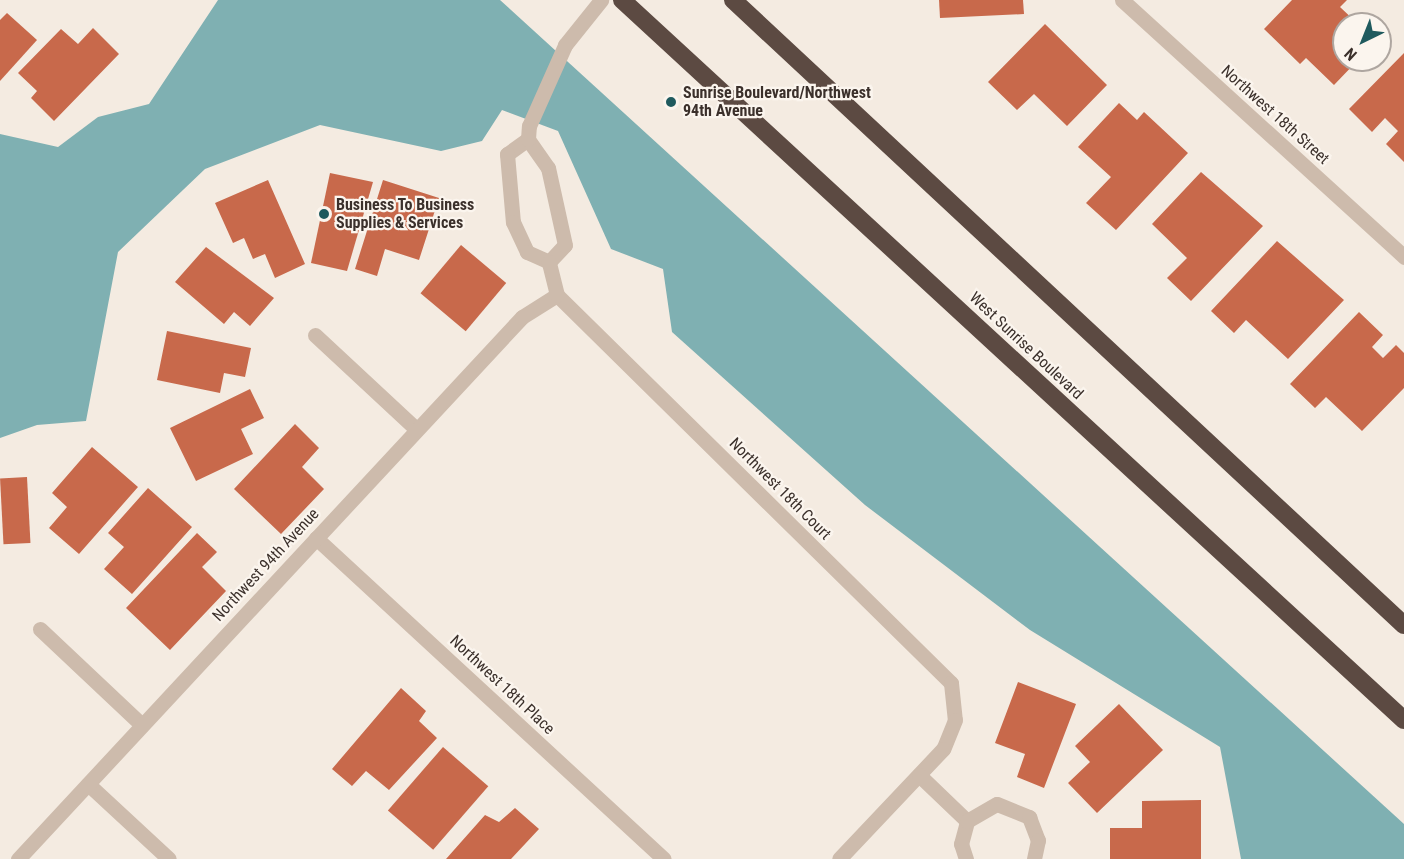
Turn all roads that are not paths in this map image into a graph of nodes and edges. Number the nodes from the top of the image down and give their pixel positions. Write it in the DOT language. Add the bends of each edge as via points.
graph roads {
  1 [pos="601,0"];
  2 [pos="622,0"];
  3 [pos="733,0"];
  4 [pos="1122,0"];
  5 [pos="528,133"];
  6 [pos="1404,257"];
  7 [pos="549,262"];
  8 [pos="557,295"];
  9 [pos="315,335"];
  10 [pos="416,429"];
  11 [pos="316,538"];
  12 [pos="1404,625"];
  13 [pos="40,629"];
  14 [pos="1404,720"];
  15 [pos="142,725"];
  16 [pos="919,775"];
  17 [pos="88,784"];
  18 [pos="967,821"];
  19 [pos="18,859"];
  20 [pos="169,859"];
  21 [pos="664,859"];
  22 [pos="839,859"];
  23 [pos="966,859"];
  24 [pos="1034,859"];
  1 -- 5 [label="street" via="565,45"];
  2 -- 14 [label="highway, West Sunrise Boulevard"];
  3 -- 12 [label="highway"];
  4 -- 6 [label="street, Northwest 18th Street"];
  5 -- 7 [label="street" via="548,168 565,244"];
  5 -- 7 [label="street" via="507,154 513,222 527,252"];
  7 -- 8 [label="street"];
  8 -- 10 [label="street, Northwest 94th Avenue" via="522,317"];
  8 -- 16 [label="street, Northwest 18th Court" via="951,683 955,720 943,749"];
  9 -- 10 [label="street"];
  10 -- 11 [label="street, Northwest 94th Avenue"];
  11 -- 15 [label="street, Northwest 94th Avenue"];
  11 -- 21 [label="street, Northwest 18th Place"];
  13 -- 15 [label="street"];
  15 -- 17 [label="street, Northwest 94th Avenue"];
  16 -- 18 [label="street"];
  16 -- 22 [label="street"];
  17 -- 19 [label="street, Northwest 94th Avenue"];
  17 -- 20 [label="street"];
  18 -- 23 [label="street" via="961,844"];
  18 -- 24 [label="street" via="986,806 1020,809 1035,827"];
}
